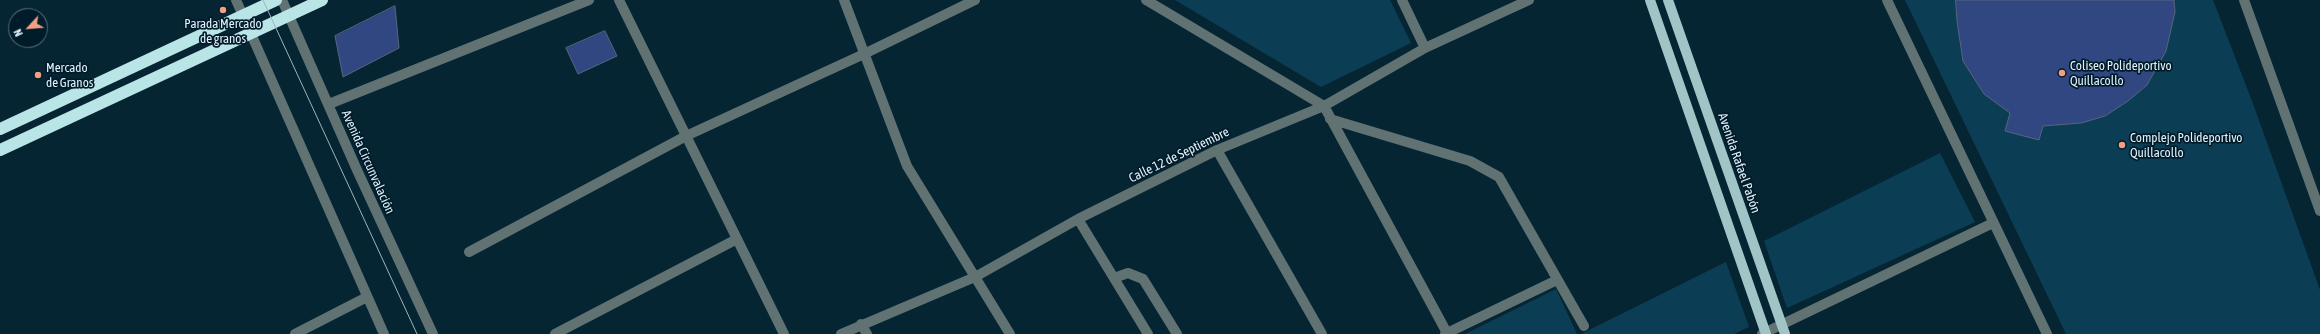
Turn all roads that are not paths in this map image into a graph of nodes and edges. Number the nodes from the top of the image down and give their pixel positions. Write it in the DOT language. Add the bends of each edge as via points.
graph roads {
  1 [pos="236,0"];
  2 [pos="276,0"];
  3 [pos="282,0"];
  4 [pos="322,0"];
  5 [pos="589,0"];
  6 [pos="844,0"];
  7 [pos="976,0"];
  8 [pos="1146,0"];
  9 [pos="1402,0"];
  10 [pos="1529,0"];
  11 [pos="1650,0"];
  12 [pos="1668,0"];
  13 [pos="1887,0"];
  14 [pos="2244,0"];
  15 [pos="622,1"];
  16 [pos="243,15"];
  17 [pos="289,15"];
  18 [pos="250,32"];
  19 [pos="1425,48"];
  20 [pos="864,54"];
  21 [pos="329,104"];
  22 [pos="1324,106"];
  23 [pos="1330,120"];
  24 [pos="0,129"];
  25 [pos="686,136"];
  26 [pos="0,150"];
  27 [pos="1218,150"];
  28 [pos="2320,211"];
  29 [pos="1078,219"];
  30 [pos="1993,223"];
  31 [pos="737,239"];
  32 [pos="469,252"];
  33 [pos="975,277"];
  34 [pos="1114,278"];
  35 [pos="1557,280"];
  36 [pos="367,297"];
  37 [pos="861,324"];
  38 [pos="1584,326"];
  39 [pos="1783,330"];
  40 [pos="295,334"];
  41 [pos="384,334"];
  42 [pos="433,334"];
  43 [pos="555,334"];
  44 [pos="784,334"];
  45 [pos="841,334"];
  46 [pos="867,334"];
  47 [pos="1010,334"];
  48 [pos="1148,334"];
  49 [pos="1178,334"];
  50 [pos="1322,334"];
  51 [pos="1446,334"];
  52 [pos="1764,334"];
  53 [pos="2046,334"];
  1 -- 16 [label="street"];
  2 -- 16 [label="highway"];
  3 -- 17 [label="street, Avenida Circunvalación"];
  4 -- 17 [label="highway"];
  5 -- 21 [label="street"];
  6 -- 20 [label="street"];
  7 -- 20 [label="street"];
  8 -- 22 [label="street"];
  9 -- 19 [label="street"];
  10 -- 19 [label="street, Calle 12 de Septiembre"];
  11 -- 52 [label="main road"];
  12 -- 39 [label="main road, Avenida Rafael Pabón"];
  13 -- 30 [label="street"];
  14 -- 28 [label="street"];
  15 -- 25 [label="street"];
  16 -- 18 [label="street"];
  16 -- 24 [label="highway"];
  17 -- 18 [label="highway"];
  17 -- 21 [label="street, Avenida Circunvalación"];
  18 -- 26 [label="highway"];
  18 -- 36 [label="street"];
  19 -- 22 [label="street, Calle 12 de Septiembre"];
  20 -- 25 [label="street"];
  20 -- 33 [label="street" via="907,166"];
  21 -- 42 [label="street, Avenida Circunvalación"];
  22 -- 23 [label="street"];
  22 -- 27 [label="street, Calle 12 de Septiembre"];
  23 -- 35 [label="street" via="1470,161 1499,177"];
  23 -- 51 [label="street"];
  25 -- 31 [label="street"];
  25 -- 32 [label="street"];
  27 -- 29 [label="street, Calle 12 de Septiembre"];
  27 -- 50 [label="street"];
  29 -- 33 [label="street, Calle 12 de Septiembre"];
  29 -- 34 [label="street"];
  30 -- 39 [label="street"];
  30 -- 53 [label="street"];
  31 -- 43 [label="street"];
  31 -- 44 [label="street"];
  33 -- 37 [label="street, Calle 12 de Septiembre"];
  33 -- 47 [label="street"];
  34 -- 48 [label="street"];
  34 -- 49 [label="street" via="1128,273 1144,279"];
  35 -- 38 [label="street"];
  35 -- 51 [label="street"];
  36 -- 40 [label="street"];
  36 -- 41 [label="street"];
  37 -- 45 [label="street, Calle 12 de Septiembre"];
  37 -- 46 [label="street"];
  39 -- 52 [label="street"];
}
